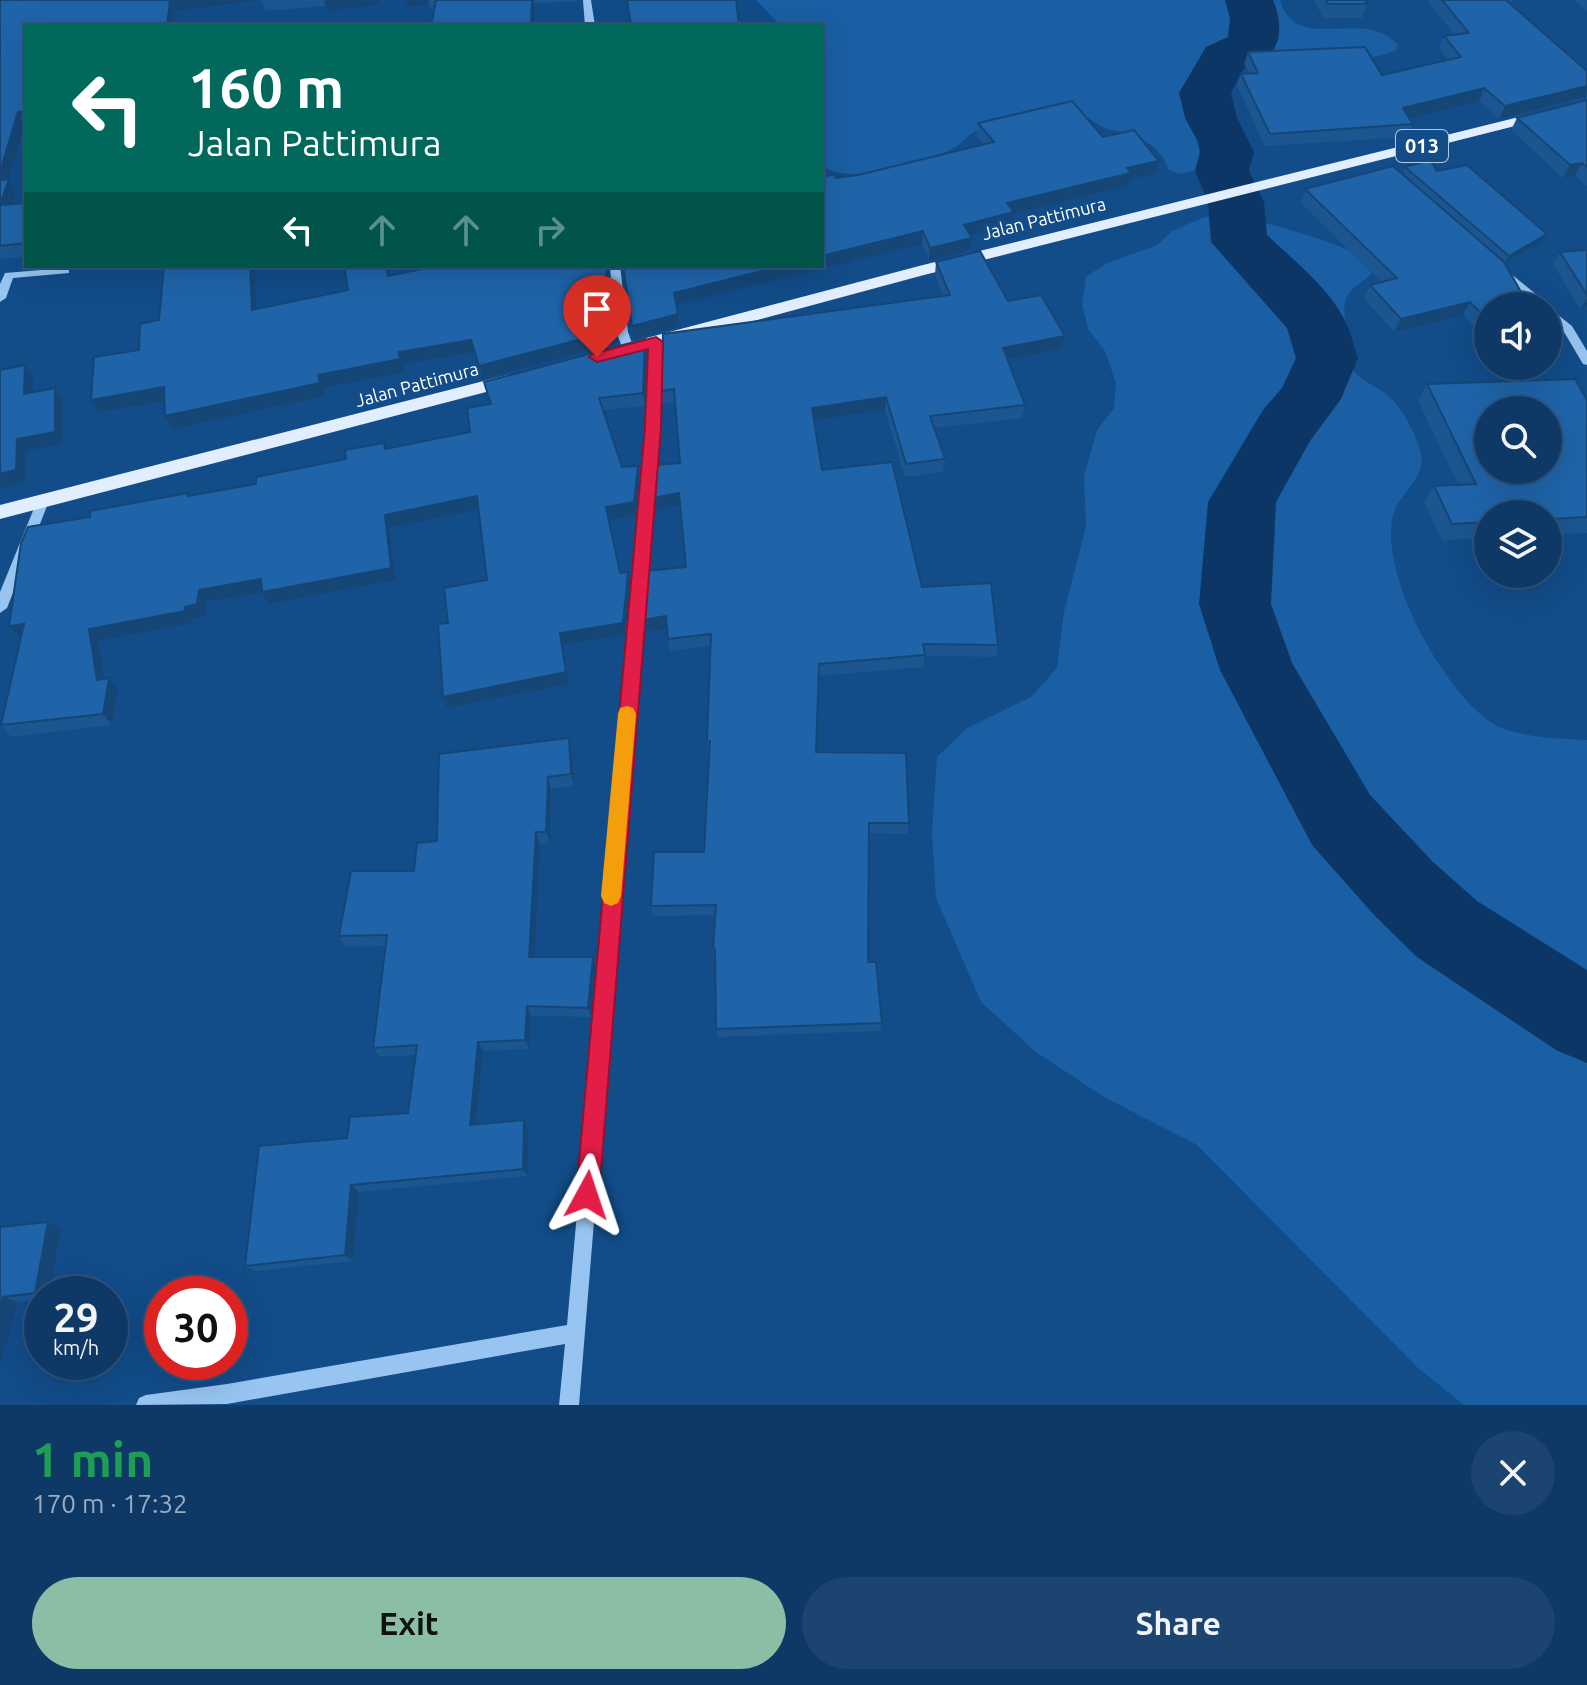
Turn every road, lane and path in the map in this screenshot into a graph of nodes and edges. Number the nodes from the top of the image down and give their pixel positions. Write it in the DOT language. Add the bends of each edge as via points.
graph roads {
  1 [pos="587,0"];
  2 [pos="590,24"];
  3 [pos="1587,104"];
  4 [pos="1487,257"];
  5 [pos="615,268"];
  6 [pos="65,271"];
  7 [pos="1527,292"];
  8 [pos="0,298"];
  9 [pos="1562,324"];
  10 [pos="656,342"];
  11 [pos="628,349"];
  12 [pos="597,357"];
  13 [pos="1587,361"];
  14 [pos="535,374"];
  15 [pos="43,501"];
  16 [pos="0,512"];
  17 [pos="0,608"];
  18 [pos="575,1333"];
  19 [pos="146,1405"];
  20 [pos="569,1405"];
  1 -- 2 [label="street"];
  3 -- 10 [label="main road, Jalan Pattimura / 013" via="1380,163 1202,200"];
  4 -- 7 [label="street"];
  5 -- 11 [label="street"];
  6 -- 8 [label="street" via="9,275"];
  9 -- 13 [label="street"];
  10 -- 11 [label="main road, Jalan Pattimura / 013"];
  10 -- 18 [label="street"];
  11 -- 12 [label="main road, Jalan Pattimura / 013"];
  14 -- 15 [label="main road, Jalan Pattimura"];
  15 -- 16 [label="main road, Jalan Pattimura"];
  15 -- 17 [label="street"];
  18 -- 19 [label="street"];
  18 -- 20 [label="street"];
}
